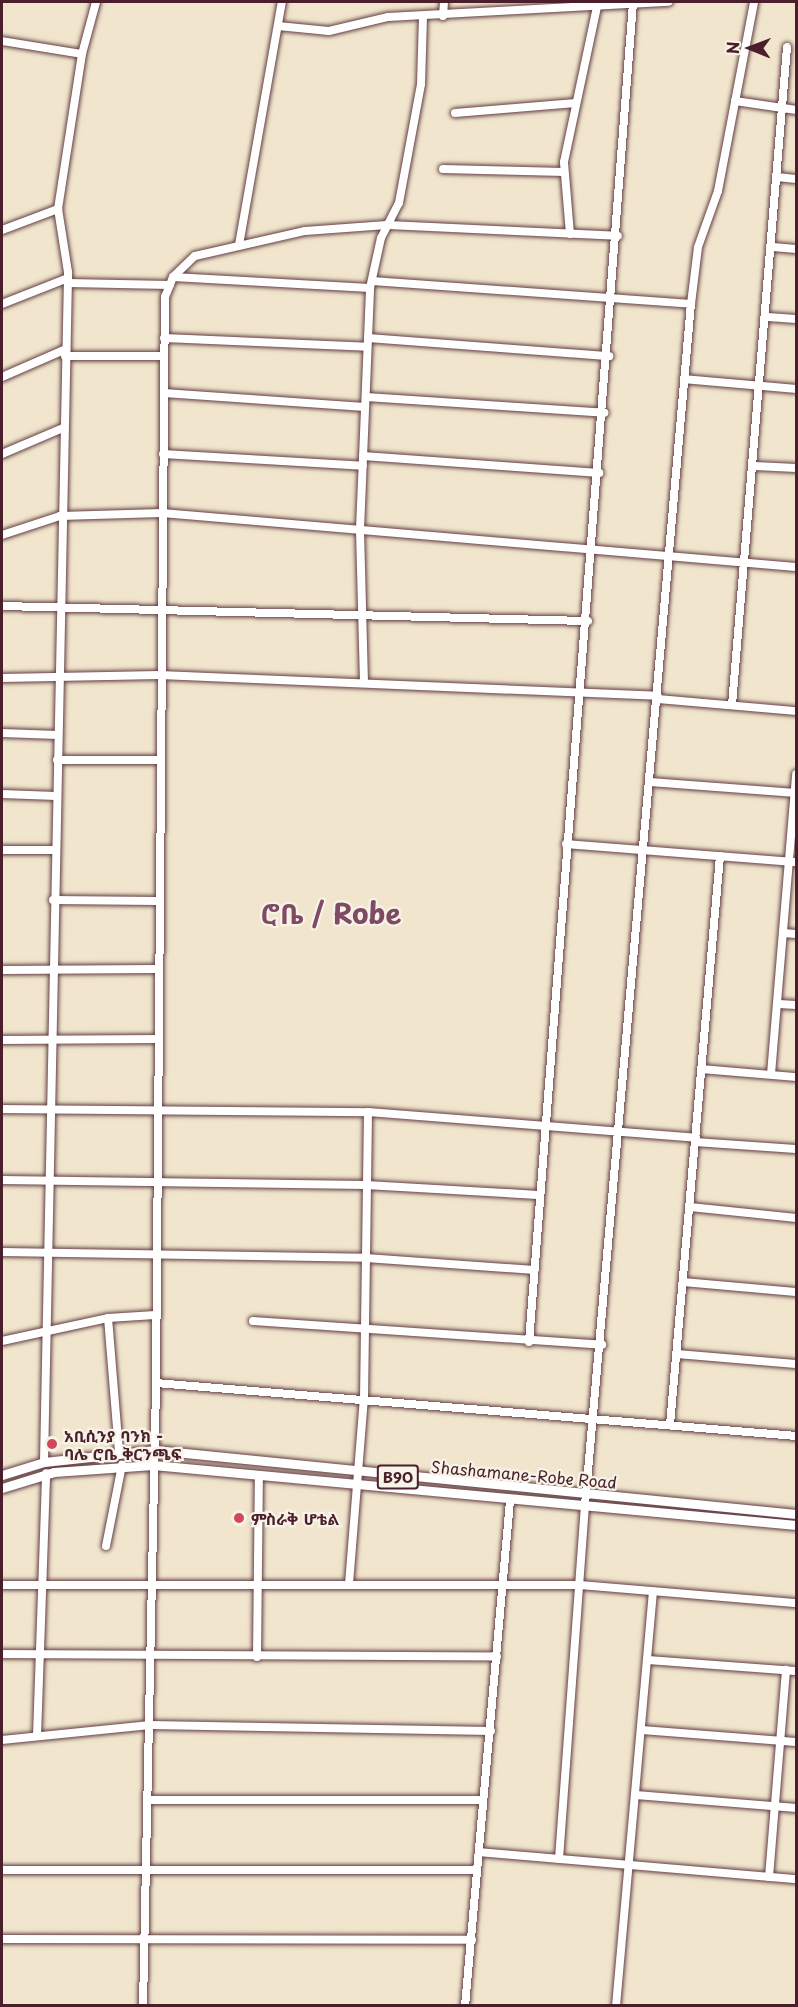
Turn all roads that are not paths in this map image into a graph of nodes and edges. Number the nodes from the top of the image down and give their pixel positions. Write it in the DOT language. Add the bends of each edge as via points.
graph roads {
  1 [pos="96,2"];
  2 [pos="282,2"];
  3 [pos="444,2"];
  4 [pos="598,2"];
  5 [pos="669,2"];
  6 [pos="754,2"];
  7 [pos="633,4"];
  8 [pos="443,15"];
  9 [pos="423,16"];
  10 [pos="278,26"];
  11 [pos="2,40"];
  12 [pos="787,47"];
  13 [pos="82,54"];
  14 [pos="735,101"];
  15 [pos="576,103"];
  16 [pos="783,108"];
  17 [pos="796,110"];
  18 [pos="455,113"];
  19 [pos="443,169"];
  20 [pos="564,172"];
  21 [pos="777,177"];
  22 [pos="796,179"];
  23 [pos="58,209"];
  24 [pos="387,225"];
  25 [pos="2,230"];
  26 [pos="570,234"];
  27 [pos="618,236"];
  28 [pos="239,245"];
  29 [pos="773,247"];
  30 [pos="796,249"];
  31 [pos="68,280"];
  32 [pos="172,281"];
  33 [pos="371,285"];
  34 [pos="613,298"];
  35 [pos="2,304"];
  36 [pos="691,304"];
  37 [pos="768,317"];
  38 [pos="796,319"];
  39 [pos="164,338"];
  40 [pos="368,338"];
  41 [pos="368,347"];
  42 [pos="66,352"];
  43 [pos="164,356"];
  44 [pos="609,356"];
  45 [pos="2,376"];
  46 [pos="684,379"];
  47 [pos="762,385"];
  48 [pos="796,389"];
  49 [pos="164,393"];
  50 [pos="366,397"];
  51 [pos="365,407"];
  52 [pos="604,413"];
  53 [pos="63,428"];
  54 [pos="2,454"];
  55 [pos="163,454"];
  56 [pos="363,456"];
  57 [pos="755,465"];
  58 [pos="363,466"];
  59 [pos="796,468"];
  60 [pos="599,473"];
  61 [pos="162,513"];
  62 [pos="60,516"];
  63 [pos="360,529"];
  64 [pos="2,535"];
  65 [pos="594,548"];
  66 [pos="671,555"];
  67 [pos="746,562"];
  68 [pos="796,567"];
  69 [pos="58,605"];
  70 [pos="2,606"];
  71 [pos="161,607"];
  72 [pos="362,614"];
  73 [pos="588,621"];
  74 [pos="160,675"];
  75 [pos="2,678"];
  76 [pos="58,678"];
  77 [pos="364,683"];
  78 [pos="578,693"];
  79 [pos="658,698"];
  80 [pos="732,705"];
  81 [pos="796,711"];
  82 [pos="2,733"];
  83 [pos="58,735"];
  84 [pos="57,760"];
  85 [pos="159,760"];
  86 [pos="796,774"];
  87 [pos="650,782"];
  88 [pos="796,793"];
  89 [pos="2,794"];
  90 [pos="56,796"];
  91 [pos="566,844"];
  92 [pos="2,850"];
  93 [pos="55,850"];
  94 [pos="644,850"];
  95 [pos="720,856"];
  96 [pos="793,862"];
  97 [pos="53,900"];
  98 [pos="157,901"];
  99 [pos="783,933"];
  100 [pos="796,934"];
  101 [pos="156,969"];
  102 [pos="2,970"];
  103 [pos="51,971"];
  104 [pos="779,1004"];
  105 [pos="796,1005"];
  106 [pos="156,1039"];
  107 [pos="2,1040"];
  108 [pos="49,1040"];
  109 [pos="702,1069"];
  110 [pos="771,1074"];
  111 [pos="796,1077"];
  112 [pos="2,1109"];
  113 [pos="48,1110"];
  114 [pos="155,1111"];
  115 [pos="368,1112"];
  116 [pos="544,1126"];
  117 [pos="620,1132"];
  118 [pos="695,1140"];
  119 [pos="796,1149"];
  120 [pos="2,1180"];
  121 [pos="48,1181"];
  122 [pos="155,1184"];
  123 [pos="366,1185"];
  124 [pos="538,1195"];
  125 [pos="690,1207"];
  126 [pos="796,1218"];
  127 [pos="2,1252"];
  128 [pos="48,1252"];
  129 [pos="154,1252"];
  130 [pos="366,1258"];
  131 [pos="535,1270"];
  132 [pos="683,1282"];
  133 [pos="796,1292"];
  134 [pos="155,1315"];
  135 [pos="108,1318"];
  136 [pos="253,1322"];
  137 [pos="366,1327"];
  138 [pos="47,1330"];
  139 [pos="2,1341"];
  140 [pos="529,1342"];
  141 [pos="602,1345"];
  142 [pos="677,1354"];
  143 [pos="796,1364"];
  144 [pos="156,1383"];
  145 [pos="364,1399"];
  146 [pos="596,1416"];
  147 [pos="670,1425"];
  148 [pos="796,1436"];
  149 [pos="155,1450"];
  150 [pos="119,1451"];
  151 [pos="44,1462"];
  152 [pos="122,1465"];
  153 [pos="153,1465"];
  154 [pos="46,1473"];
  155 [pos="360,1474"];
  156 [pos="2,1475"];
  157 [pos="259,1476"];
  158 [pos="356,1485"];
  159 [pos="2,1488"];
  160 [pos="586,1494"];
  161 [pos="510,1501"];
  162 [pos="585,1505"];
  163 [pos="796,1514"];
  164 [pos="796,1525"];
  165 [pos="106,1546"];
  166 [pos="256,1584"];
  167 [pos="350,1584"];
  168 [pos="2,1585"];
  169 [pos="44,1585"];
  170 [pos="153,1585"];
  171 [pos="502,1585"];
  172 [pos="581,1586"];
  173 [pos="653,1592"];
  174 [pos="796,1603"];
  175 [pos="151,1652"];
  176 [pos="2,1654"];
  177 [pos="42,1654"];
  178 [pos="257,1657"];
  179 [pos="497,1657"];
  180 [pos="648,1660"];
  181 [pos="786,1670"];
  182 [pos="796,1671"];
  183 [pos="150,1725"];
  184 [pos="642,1730"];
  185 [pos="491,1731"];
  186 [pos="37,1736"];
  187 [pos="2,1740"];
  188 [pos="780,1741"];
  189 [pos="796,1742"];
  190 [pos="636,1795"];
  191 [pos="149,1800"];
  192 [pos="482,1800"];
  193 [pos="774,1806"];
  194 [pos="796,1808"];
  195 [pos="479,1852"];
  196 [pos="559,1859"];
  197 [pos="627,1864"];
  198 [pos="2,1870"];
  199 [pos="477,1870"];
  200 [pos="147,1872"];
  201 [pos="769,1877"];
  202 [pos="796,1879"];
  203 [pos="2,1939"];
  204 [pos="472,1940"];
  205 [pos="146,1941"];
  206 [pos="143,2006"];
  207 [pos="465,2006"];
  208 [pos="616,2006"];
  1 -- 13 [label="street"];
  2 -- 10 [label="street"];
  3 -- 8 [label="street"];
  4 -- 7 [label="street"];
  4 -- 8 [label="street"];
  4 -- 15 [label="street"];
  5 -- 7 [label="street"];
  6 -- 14 [label="street"];
  7 -- 27 [label="street"];
  8 -- 9 [label="street"];
  9 -- 10 [label="street" via="329,31"];
  9 -- 24 [label="street" via="421,84 399,203"];
  10 -- 28 [label="street"];
  11 -- 13 [label="street"];
  12 -- 16 [label="street"];
  13 -- 23 [label="street"];
  14 -- 16 [label="street"];
  14 -- 36 [label="street" via="718,191 698,247"];
  15 -- 18 [label="street"];
  15 -- 20 [label="street"];
  16 -- 17 [label="street"];
  16 -- 21 [label="street"];
  19 -- 20 [label="street"];
  20 -- 26 [label="street"];
  21 -- 22 [label="street"];
  21 -- 29 [label="street"];
  23 -- 25 [label="street"];
  23 -- 31 [label="street"];
  24 -- 26 [label="street"];
  24 -- 28 [label="street" via="304,231"];
  24 -- 33 [label="street"];
  26 -- 27 [label="street"];
  27 -- 34 [label="street"];
  28 -- 32 [label="street" via="195,256"];
  29 -- 30 [label="street"];
  29 -- 37 [label="street"];
  31 -- 32 [label="street"];
  31 -- 35 [label="street"];
  31 -- 42 [label="street"];
  32 -- 33 [label="street"];
  32 -- 39 [label="street"];
  33 -- 34 [label="street"];
  33 -- 40 [label="street"];
  34 -- 36 [label="street"];
  34 -- 44 [label="street"];
  36 -- 46 [label="street"];
  37 -- 38 [label="street"];
  37 -- 47 [label="street"];
  39 -- 41 [label="street"];
  39 -- 43 [label="street"];
  40 -- 41 [label="street"];
  40 -- 44 [label="street"];
  41 -- 50 [label="street"];
  42 -- 43 [label="street"];
  42 -- 45 [label="street"];
  42 -- 53 [label="street"];
  43 -- 49 [label="street"];
  44 -- 52 [label="street"];
  46 -- 47 [label="street"];
  46 -- 66 [label="street"];
  47 -- 48 [label="street"];
  47 -- 57 [label="street"];
  49 -- 51 [label="street"];
  49 -- 55 [label="street"];
  50 -- 51 [label="street"];
  50 -- 52 [label="street"];
  51 -- 56 [label="street"];
  52 -- 60 [label="street"];
  53 -- 54 [label="street"];
  53 -- 62 [label="street"];
  55 -- 58 [label="street"];
  55 -- 61 [label="street"];
  56 -- 58 [label="street"];
  56 -- 60 [label="street"];
  57 -- 59 [label="street"];
  57 -- 67 [label="street"];
  58 -- 63 [label="street"];
  60 -- 65 [label="street"];
  61 -- 62 [label="street"];
  61 -- 63 [label="street"];
  61 -- 71 [label="street"];
  62 -- 64 [label="street"];
  62 -- 69 [label="street"];
  63 -- 65 [label="street"];
  63 -- 72 [label="street"];
  65 -- 66 [label="street"];
  65 -- 73 [label="street"];
  66 -- 67 [label="street"];
  66 -- 79 [label="street"];
  67 -- 68 [label="street"];
  67 -- 80 [label="street"];
  69 -- 70 [label="street"];
  69 -- 71 [label="street"];
  69 -- 76 [label="street"];
  71 -- 72 [label="street"];
  71 -- 74 [label="street"];
  72 -- 73 [label="street"];
  72 -- 77 [label="street"];
  73 -- 78 [label="street"];
  74 -- 76 [label="street" via="72,673"];
  74 -- 77 [label="street"];
  74 -- 85 [label="street"];
  75 -- 76 [label="street"];
  76 -- 83 [label="street"];
  77 -- 78 [label="street"];
  78 -- 79 [label="street"];
  78 -- 91 [label="street"];
  79 -- 80 [label="street"];
  79 -- 87 [label="street"];
  80 -- 81 [label="street"];
  82 -- 83 [label="street"];
  83 -- 84 [label="street"];
  84 -- 85 [label="street"];
  84 -- 90 [label="street"];
  85 -- 98 [label="street"];
  86 -- 88 [label="street"];
  87 -- 88 [label="street"];
  87 -- 94 [label="street"];
  88 -- 96 [label="street"];
  89 -- 90 [label="street"];
  90 -- 93 [label="street"];
  91 -- 94 [label="street"];
  91 -- 116 [label="street"];
  92 -- 93 [label="street"];
  93 -- 97 [label="street"];
  94 -- 95 [label="street"];
  94 -- 117 [label="street"];
  95 -- 96 [label="street"];
  95 -- 109 [label="street"];
  96 -- 99 [label="street"];
  97 -- 98 [label="street"];
  97 -- 103 [label="street"];
  98 -- 101 [label="street"];
  99 -- 100 [label="street"];
  99 -- 104 [label="street"];
  101 -- 103 [label="street"];
  101 -- 106 [label="street"];
  102 -- 103 [label="street"];
  103 -- 108 [label="street"];
  104 -- 105 [label="street"];
  104 -- 110 [label="street"];
  106 -- 108 [label="street"];
  106 -- 114 [label="street"];
  107 -- 108 [label="street"];
  108 -- 113 [label="street"];
  109 -- 110 [label="street"];
  109 -- 118 [label="street"];
  110 -- 111 [label="street"];
  112 -- 113 [label="street"];
  113 -- 114 [label="street"];
  113 -- 121 [label="street"];
  114 -- 115 [label="street"];
  114 -- 122 [label="street"];
  115 -- 116 [label="street"];
  115 -- 123 [label="street"];
  116 -- 117 [label="street"];
  116 -- 124 [label="street"];
  117 -- 118 [label="street"];
  117 -- 141 [label="street"];
  118 -- 119 [label="street"];
  118 -- 125 [label="street"];
  120 -- 121 [label="street"];
  121 -- 122 [label="street"];
  121 -- 128 [label="street"];
  122 -- 123 [label="street"];
  122 -- 129 [label="street"];
  123 -- 124 [label="street"];
  123 -- 130 [label="street"];
  124 -- 131 [label="street"];
  125 -- 126 [label="street"];
  125 -- 132 [label="street"];
  127 -- 128 [label="street"];
  128 -- 129 [label="street"];
  128 -- 138 [label="street"];
  129 -- 130 [label="street"];
  129 -- 134 [label="street"];
  130 -- 131 [label="street"];
  130 -- 137 [label="street"];
  131 -- 140 [label="street"];
  132 -- 133 [label="street"];
  132 -- 142 [label="street"];
  134 -- 135 [label="street"];
  134 -- 144 [label="street"];
  135 -- 138 [label="street"];
  135 -- 150 [label="street"];
  136 -- 137 [label="street"];
  137 -- 140 [label="street"];
  137 -- 145 [label="street"];
  138 -- 139 [label="street"];
  138 -- 151 [label="street"];
  140 -- 141 [label="street"];
  141 -- 146 [label="street"];
  142 -- 143 [label="street"];
  142 -- 147 [label="street"];
  144 -- 145 [label="street"];
  144 -- 149 [label="street"];
  145 -- 146 [label="street"];
  145 -- 155 [label="street"];
  146 -- 147 [label="street"];
  146 -- 160 [label="street"];
  147 -- 148 [label="street"];
  149 -- 150 [label="main road, Shashamane-Robe Road / B90"];
  149 -- 153 [label="street"];
  149 -- 155 [label="main road, Shashamane-Robe Road / B90"];
  150 -- 151 [label="main road, Shashamane-Robe Road / B90"];
  151 -- 156 [label="main road, Shashamane-Robe Road / B90"];
  152 -- 153 [label="main road, Shashamane-Robe Road / B90"];
  152 -- 154 [label="main road, Shashamane-Robe Road / B90"];
  152 -- 165 [label="street"];
  153 -- 157 [label="main road, Shashamane-Robe Road / B90"];
  153 -- 170 [label="street"];
  154 -- 159 [label="main road, Shashamane-Robe Road / B90"];
  154 -- 169 [label="street"];
  155 -- 158 [label="street"];
  155 -- 160 [label="main road, Shashamane-Robe Road / B90"];
  157 -- 158 [label="main road, Shashamane-Robe Road / B90"];
  157 -- 166 [label="street"];
  158 -- 161 [label="main road, Shashamane-Robe Road / B90"];
  158 -- 167 [label="street"];
  160 -- 162 [label="street"];
  160 -- 163 [label="main road, Shashamane-Robe Road / B90"];
  161 -- 162 [label="main road, Shashamane-Robe Road / B90"];
  161 -- 171 [label="street"];
  162 -- 164 [label="main road, Shashamane-Robe Road / B90"];
  162 -- 172 [label="street"];
  166 -- 167 [label="street"];
  166 -- 170 [label="street"];
  166 -- 178 [label="street"];
  167 -- 171 [label="street"];
  168 -- 169 [label="street"];
  169 -- 170 [label="street"];
  169 -- 177 [label="street"];
  170 -- 175 [label="street"];
  171 -- 172 [label="street"];
  171 -- 179 [label="street"];
  172 -- 173 [label="street"];
  172 -- 196 [label="street"];
  173 -- 174 [label="street"];
  173 -- 180 [label="street"];
  175 -- 177 [label="street"];
  175 -- 178 [label="street"];
  175 -- 183 [label="street"];
  176 -- 177 [label="street"];
  177 -- 186 [label="street"];
  178 -- 179 [label="street"];
  179 -- 185 [label="street"];
  180 -- 181 [label="street"];
  180 -- 184 [label="street"];
  181 -- 182 [label="street"];
  181 -- 188 [label="street"];
  183 -- 185 [label="street"];
  183 -- 186 [label="street"];
  183 -- 191 [label="street"];
  184 -- 188 [label="street"];
  184 -- 190 [label="street"];
  185 -- 192 [label="street"];
  186 -- 187 [label="street"];
  188 -- 189 [label="street"];
  188 -- 193 [label="street"];
  190 -- 193 [label="street"];
  190 -- 197 [label="street"];
  191 -- 192 [label="street"];
  191 -- 200 [label="street"];
  192 -- 195 [label="street"];
  193 -- 194 [label="street"];
  193 -- 201 [label="street"];
  195 -- 196 [label="street"];
  195 -- 199 [label="street"];
  196 -- 197 [label="street"];
  197 -- 201 [label="street"];
  197 -- 208 [label="street"];
  198 -- 200 [label="street"];
  199 -- 200 [label="street"];
  199 -- 204 [label="street"];
  200 -- 205 [label="street"];
  201 -- 202 [label="street"];
  203 -- 205 [label="street"];
  204 -- 205 [label="street"];
  204 -- 207 [label="street"];
  205 -- 206 [label="street"];
}
